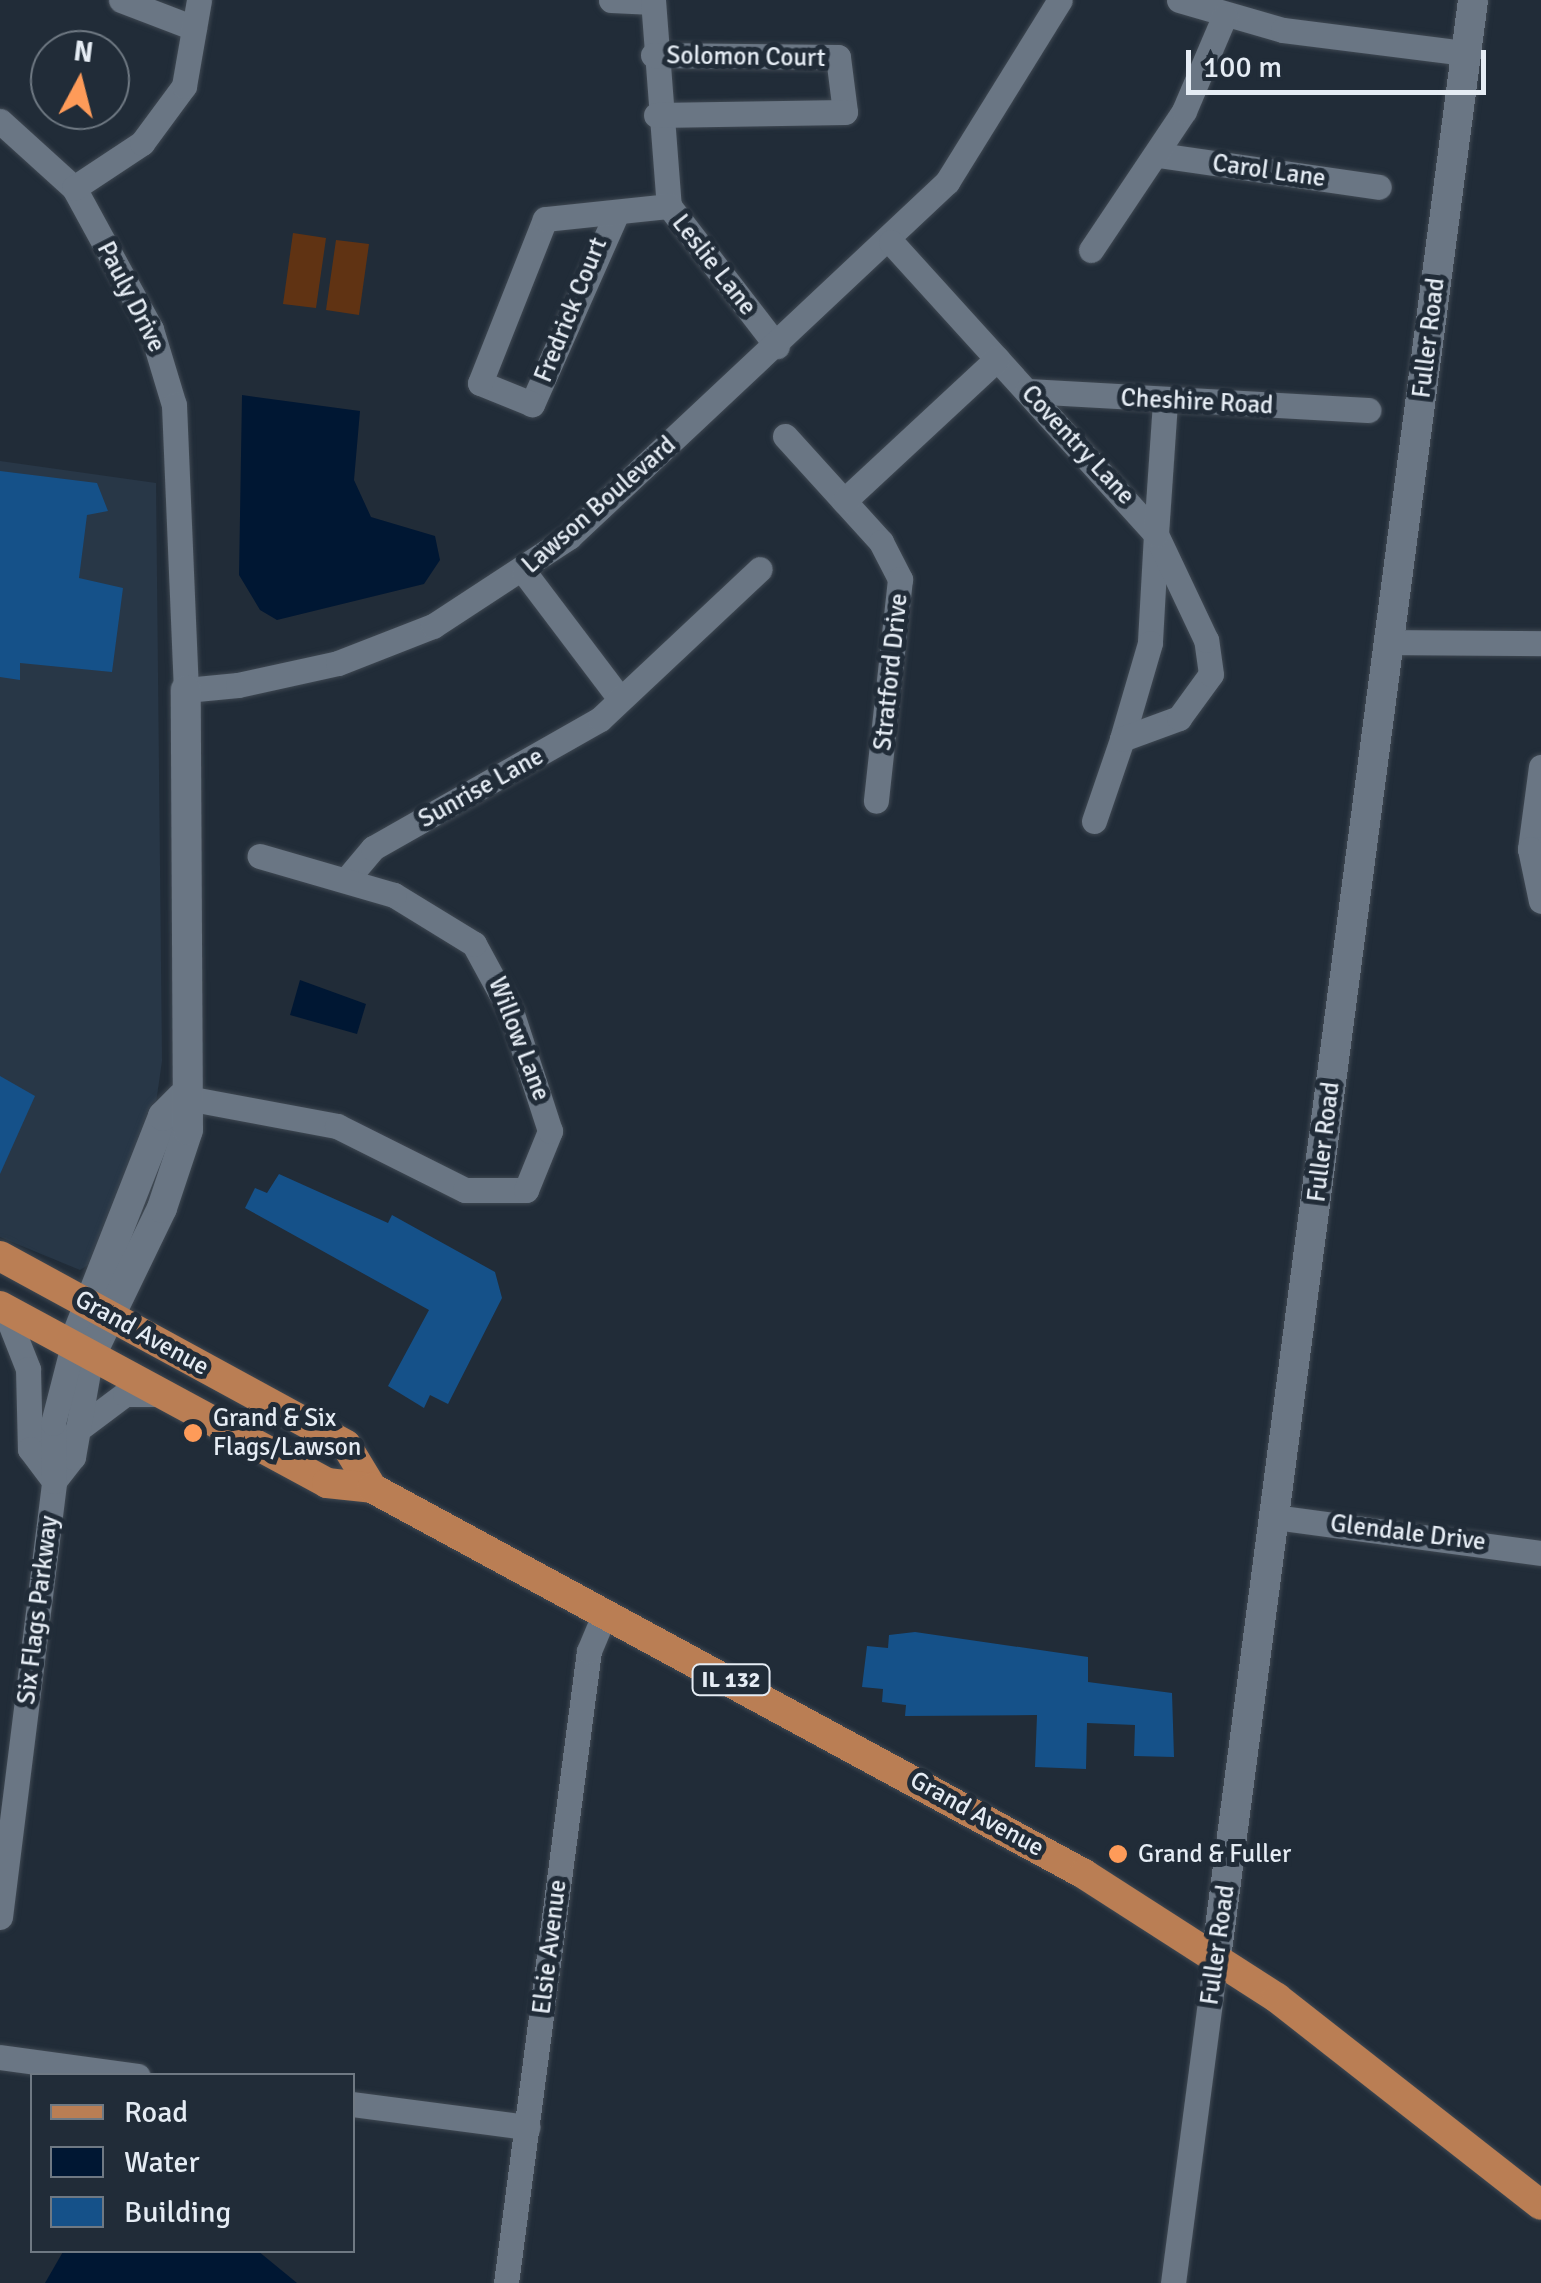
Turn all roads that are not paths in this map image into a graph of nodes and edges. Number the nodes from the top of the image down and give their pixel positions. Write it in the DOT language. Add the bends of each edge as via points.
graph roads {
  1 [pos="120,0"];
  2 [pos="199,0"];
  3 [pos="611,0"];
  4 [pos="1060,0"];
  5 [pos="1179,0"];
  6 [pos="1473,0"];
  7 [pos="653,1"];
  8 [pos="1225,15"];
  9 [pos="194,28"];
  10 [pos="1466,53"];
  11 [pos="653,55"];
  12 [pos="656,115"];
  13 [pos="0,122"];
  14 [pos="1158,154"];
  15 [pos="1379,187"];
  16 [pos="74,188"];
  17 [pos="669,206"];
  18 [pos="615,217"];
  19 [pos="890,242"];
  20 [pos="1091,250"];
  21 [pos="777,346"];
  22 [pos="998,359"];
  23 [pos="1027,391"];
  24 [pos="1166,402"];
  25 [pos="1368,410"];
  26 [pos="785,436"];
  27 [pos="844,501"];
  28 [pos="1156,534"];
  29 [pos="760,569"];
  30 [pos="524,572"];
  31 [pos="1390,642"];
  32 [pos="1541,643"];
  33 [pos="186,690"];
  34 [pos="620,699"];
  35 [pos="1122,739"];
  36 [pos="1541,767"];
  37 [pos="876,801"];
  38 [pos="1094,822"];
  39 [pos="1536,850"];
  40 [pos="260,856"];
  41 [pos="346,880"];
  42 [pos="1541,901"];
  43 [pos="182,1096"];
  44 [pos="0,1256"];
  45 [pos="2,1307"];
  46 [pos="99,1310"];
  47 [pos="82,1350"];
  48 [pos="162,1394"];
  49 [pos="77,1430"];
  50 [pos="54,1481"];
  51 [pos="372,1488"];
  52 [pos="1275,1517"];
  53 [pos="1541,1554"];
  54 [pos="605,1613"];
  55 [pos="0,1917"];
  56 [pos="1216,1958"];
  57 [pos="0,2057"];
  58 [pos="116,2073"];
  59 [pos="355,2104"];
  60 [pos="527,2127"];
  61 [pos="1541,2205"];
  62 [pos="506,2283"];
  63 [pos="1174,2283"];
  1 -- 9 [label="street"];
  2 -- 9 [label="street"];
  3 -- 7 [label="street"];
  4 -- 19 [label="street, Lawson Boulevard" via="988,130"];
  5 -- 8 [label="street"];
  6 -- 10 [label="street, Fuller Road"];
  7 -- 11 [label="street, Leslie Lane"];
  8 -- 10 [label="street"];
  8 -- 14 [label="street"];
  9 -- 16 [label="street" via="184,86 142,143"];
  10 -- 31 [label="street, Fuller Road"];
  11 -- 12 [label="street, Leslie Lane"];
  11 -- 12 [label="street, Solomon Court" via="838,58 845,112"];
  12 -- 17 [label="street, Leslie Lane"];
  13 -- 16 [label="street, Pauly Drive"];
  14 -- 15 [label="street, Carol Lane"];
  14 -- 20 [label="street"];
  16 -- 33 [label="street, Pauly Drive" via="170,381"];
  17 -- 18 [label="street, Fredrick Court"];
  17 -- 21 [label="street, Leslie Lane"];
  18 -- 18 [label="street, Fredrick Court" via="545,220 480,383 532,404"];
  19 -- 21 [label="street, Lawson Boulevard"];
  19 -- 22 [label="street"];
  21 -- 30 [label="street, Lawson Boulevard"];
  22 -- 23 [label="street, Coventry Lane"];
  22 -- 27 [label="street"];
  23 -- 24 [label="street, Cheshire Road"];
  23 -- 28 [label="street, Coventry Lane"];
  24 -- 25 [label="street, Cheshire Road"];
  24 -- 28 [label="street, Coventry Lane"];
  26 -- 27 [label="street, Stratford Drive"];
  27 -- 37 [label="street, Stratford Drive" via="900,579"];
  28 -- 35 [label="street, Coventry Lane" via="1150,643"];
  28 -- 35 [label="street, Coventry Lane" via="1206,640 1211,674 1179,718"];
  29 -- 34 [label="street, Sunrise Lane"];
  30 -- 33 [label="street, Lawson Boulevard" via="432,626 338,664"];
  30 -- 34 [label="street"];
  31 -- 32 [label="street"];
  31 -- 52 [label="street, Fuller Road"];
  33 -- 43 [label="street" via="191,1022"];
  34 -- 41 [label="street, Sunrise Lane" via="581,732 373,848"];
  35 -- 38 [label="street, Coventry Lane"];
  36 -- 39 [label="street"];
  39 -- 42 [label="street"];
  40 -- 41 [label="street, Willow Lane"];
  41 -- 43 [label="street, Willow Lane" via="416,905 491,967 548,1114 526,1190 465,1190 336,1126"];
  43 -- 46 [label="street" via="180,1156"];
  44 -- 46 [label="main road, Grand Avenue"];
  45 -- 47 [label="main road, Grand Avenue / IL 132"];
  45 -- 50 [label="street, Six Flags Parkway" via="28,1369 30,1449"];
  46 -- 47 [label="street"];
  46 -- 51 [label="main road, Grand Avenue" via="346,1445"];
  47 -- 48 [label="main road, Grand Avenue / IL 132"];
  47 -- 49 [label="street, Six Flags Parkway"];
  47 -- 50 [label="street, Six Flags Parkway" via="55,1411"];
  48 -- 49 [label="street, Six Flags Parkway" via="125,1394"];
  48 -- 51 [label="main road, Grand Avenue / IL 132" via="326,1482"];
  49 -- 50 [label="street, Six Flags Parkway"];
  50 -- 55 [label="street, Six Flags Parkway"];
  51 -- 54 [label="main road, Grand Avenue / IL 132"];
  52 -- 53 [label="street, Glendale Drive"];
  52 -- 56 [label="street, Fuller Road"];
  54 -- 56 [label="main road, Grand Avenue / IL 132" via="961,1804"];
  54 -- 60 [label="street, Elsie Avenue" via="589,1651"];
  56 -- 61 [label="main road, Grand Avenue"];
  56 -- 63 [label="street, Fuller Road"];
  57 -- 58 [label="street"];
  59 -- 60 [label="street"];
  60 -- 62 [label="street, Elsie Avenue"];
}
